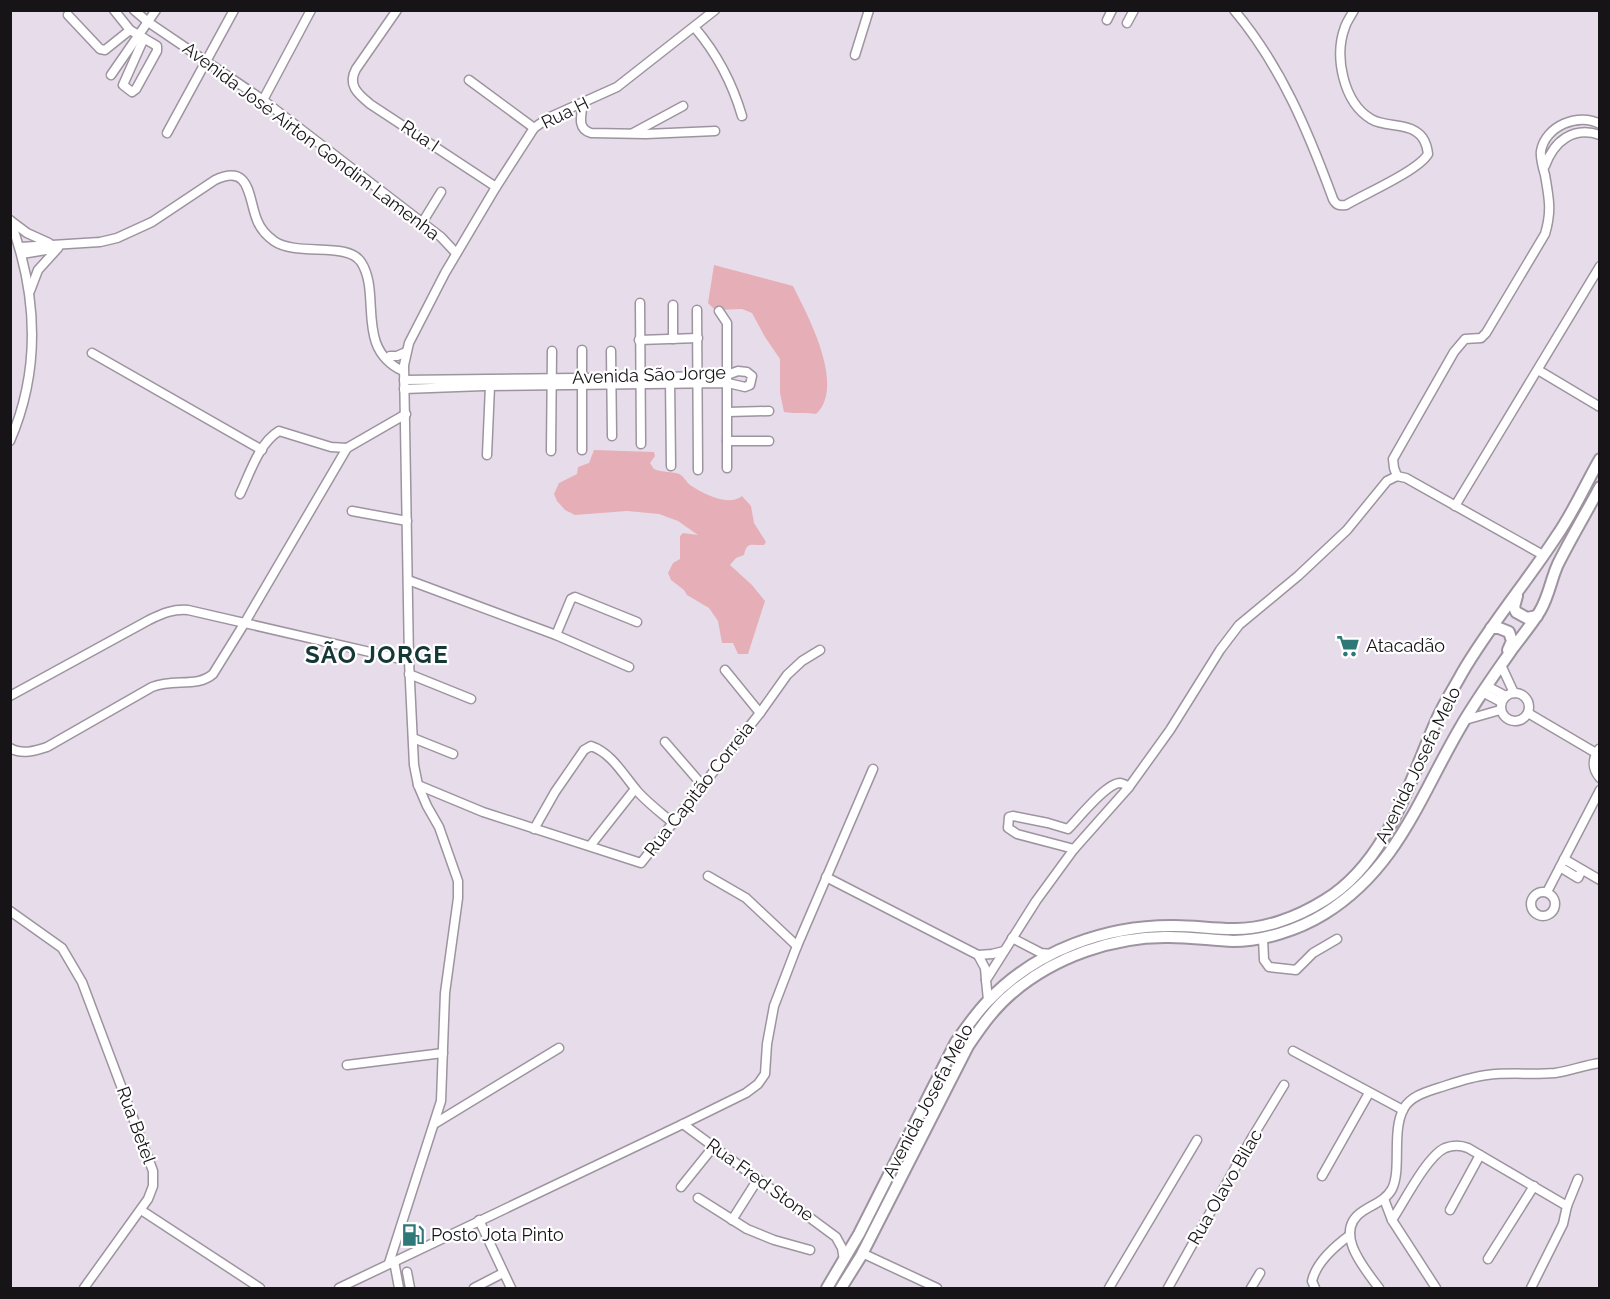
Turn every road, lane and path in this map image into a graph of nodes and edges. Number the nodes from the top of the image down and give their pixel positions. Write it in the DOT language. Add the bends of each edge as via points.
graph roads {
  1 [pos="114,10"];
  2 [pos="134,10"];
  3 [pos="156,10"];
  4 [pos="234,10"];
  5 [pos="311,10"];
  6 [pos="397,10"];
  7 [pos="715,10"];
  8 [pos="869,10"];
  9 [pos="1112,10"];
  10 [pos="1134,10"];
  11 [pos="1234,10"];
  12 [pos="1354,10"];
  13 [pos="68,15"];
  14 [pos="1107,20"];
  15 [pos="148,22"];
  16 [pos="1127,23"];
  17 [pos="695,28"];
  18 [pos="130,30"];
  19 [pos="142,37"];
  20 [pos="855,55"];
  21 [pos="207,61"];
  22 [pos="111,75"];
  23 [pos="469,80"];
  24 [pos="263,100"];
  25 [pos="583,104"];
  26 [pos="683,106"];
  27 [pos="742,116"];
  28 [pos="1572,121"];
  29 [pos="1599,124"];
  30 [pos="534,128"];
  31 [pos="715,131"];
  32 [pos="167,133"];
  33 [pos="630,134"];
  34 [pos="1576,135"];
  35 [pos="1599,135"];
  36 [pos="1543,169"];
  37 [pos="496,187"];
  38 [pos="441,192"];
  39 [pos="11,220"];
  40 [pos="422,223"];
  41 [pos="55,246"];
  42 [pos="21,251"];
  43 [pos="456,253"];
  44 [pos="1599,266"];
  45 [pos="29,292"];
  46 [pos="640,303"];
  47 [pos="672,305"];
  48 [pos="697,310"];
  49 [pos="719,312"];
  50 [pos="698,338"];
  51 [pos="673,339"];
  52 [pos="639,340"];
  53 [pos="582,350"];
  54 [pos="552,351"];
  55 [pos="611,351"];
  56 [pos="406,352"];
  57 [pos="92,353"];
  58 [pos="385,354"];
  59 [pos="1538,369"];
  60 [pos="404,378"];
  61 [pos="727,379"];
  62 [pos="670,380"];
  63 [pos="698,380"];
  64 [pos="581,381"];
  65 [pos="611,381"];
  66 [pos="640,381"];
  67 [pos="552,382"];
  68 [pos="486,384"];
  69 [pos="1599,406"];
  70 [pos="21,410"];
  71 [pos="769,411"];
  72 [pos="728,412"];
  73 [pos="406,414"];
  74 [pos="10,428"];
  75 [pos="612,436"];
  76 [pos="10,441"];
  77 [pos="727,441"];
  78 [pos="769,441"];
  79 [pos="641,444"];
  80 [pos="347,448"];
  81 [pos="262,450"];
  82 [pos="582,450"];
  83 [pos="551,451"];
  84 [pos="487,455"];
  85 [pos="1599,459"];
  86 [pos="671,465"];
  87 [pos="727,468"];
  88 [pos="698,470"];
  89 [pos="1397,476"];
  90 [pos="1599,487"];
  91 [pos="240,494"];
  92 [pos="1455,506"];
  93 [pos="352,511"];
  94 [pos="407,521"];
  95 [pos="1544,555"];
  96 [pos="1527,578"];
  97 [pos="408,580"];
  98 [pos="1536,616"];
  99 [pos="637,622"];
  100 [pos="244,624"];
  101 [pos="1491,628"];
  102 [pos="556,635"];
  103 [pos="820,650"];
  104 [pos="409,661"];
  105 [pos="1502,664"];
  106 [pos="629,667"];
  107 [pos="725,670"];
  108 [pos="409,674"];
  109 [pos="1484,689"];
  110 [pos="10,696"];
  111 [pos="471,699"];
  112 [pos="1505,700"];
  113 [pos="1528,712"];
  114 [pos="760,713"];
  115 [pos="1465,720"];
  116 [pos="413,738"];
  117 [pos="665,742"];
  118 [pos="10,748"];
  119 [pos="1598,751"];
  120 [pos="453,754"];
  121 [pos="873,769"];
  122 [pos="1599,778"];
  123 [pos="418,785"];
  124 [pos="703,786"];
  125 [pos="1129,787"];
  126 [pos="635,789"];
  127 [pos="1599,790"];
  128 [pos="673,823"];
  129 [pos="534,829"];
  130 [pos="590,846"];
  131 [pos="1074,849"];
  132 [pos="1562,863"];
  133 [pos="708,876"];
  134 [pos="826,877"];
  135 [pos="1599,880"];
  136 [pos="1547,892"];
  137 [pos="10,911"];
  138 [pos="1012,938"];
  139 [pos="1263,938"];
  140 [pos="1337,939"];
  141 [pos="797,946"];
  142 [pos="1004,951"];
  143 [pos="1052,954"];
  144 [pos="978,955"];
  145 [pos="986,980"];
  146 [pos="988,1000"];
  147 [pos="559,1048"];
  148 [pos="1293,1051"];
  149 [pos="443,1053"];
  150 [pos="1599,1063"];
  151 [pos="347,1065"];
  152 [pos="1284,1085"];
  153 [pos="1369,1093"];
  154 [pos="1403,1110"];
  155 [pos="435,1124"];
  156 [pos="683,1124"];
  157 [pos="1197,1140"];
  158 [pos="714,1146"];
  159 [pos="1480,1155"];
  160 [pos="1322,1176"];
  161 [pos="758,1179"];
  162 [pos="1578,1179"];
  163 [pos="1534,1186"];
  164 [pos="681,1187"];
  165 [pos="698,1198"];
  166 [pos="1384,1199"];
  167 [pos="1567,1206"];
  168 [pos="141,1210"];
  169 [pos="1450,1210"];
  170 [pos="479,1220"];
  171 [pos="732,1220"];
  172 [pos="1392,1220"];
  173 [pos="1350,1235"];
  174 [pos="857,1236"];
  175 [pos="836,1237"];
  176 [pos="810,1250"];
  177 [pos="862,1253"];
  178 [pos="1488,1258"];
  179 [pos="844,1260"];
  180 [pos="392,1262"];
  181 [pos="407,1272"];
  182 [pos="503,1273"];
  183 [pos="1260,1273"];
  184 [pos="84,1288"];
  185 [pos="260,1288"];
  186 [pos="339,1288"];
  187 [pos="399,1288"];
  188 [pos="410,1288"];
  189 [pos="474,1288"];
  190 [pos="511,1288"];
  191 [pos="827,1288"];
  192 [pos="841,1288"];
  193 [pos="937,1288"];
  194 [pos="1109,1288"];
  195 [pos="1168,1288"];
  196 [pos="1251,1288"];
  197 [pos="1315,1288"];
  198 [pos="1379,1288"];
  199 [pos="1436,1288"];
  200 [pos="1532,1288"];
  1 -- 18 [label="street"];
  2 -- 15 [label="street, Avenida José Aírton Gondim Lamenha"];
  3 -- 15 [label="street"];
  4 -- 21 [label="street"];
  5 -- 24 [label="street"];
  6 -- 37 [label="street, Rua I" via="356,69 354,88 365,100"];
  7 -- 17 [label="street, Rua H"];
  8 -- 20 [label="street"];
  9 -- 14 [label="street"];
  10 -- 16 [label="street"];
  11 -- 12 [label="street" via="1275,67 1306,129 1336,204 1346,205 1423,162 1428,154 1413,129 1370,119 1350,96 1341,63 1341,43"];
  13 -- 18 [label="street" via="100,49 105,50"];
  15 -- 19 [label="street"];
  15 -- 21 [label="street, Avenida José Aírton Gondim Lamenha"];
  17 -- 25 [label="street, Rua H" via="617,87"];
  17 -- 27 [label="street" via="727,73"];
  18 -- 19 [label="street"];
  19 -- 19 [label="street" via="157,46 157,51 132,92 123,85"];
  19 -- 22 [label="street"];
  21 -- 24 [label="street, Avenida José Aírton Gondim Lamenha"];
  21 -- 32 [label="street"];
  23 -- 30 [label="street"];
  24 -- 40 [label="street, Avenida José Aírton Gondim Lamenha"];
  25 -- 30 [label="street, Rua H"];
  25 -- 33 [label="street" via="581,127 587,132"];
  26 -- 33 [label="street"];
  28 -- 29 [label="street" via="1593,120"];
  28 -- 34 [label="street" via="1566,130"];
  28 -- 36 [label="street" via="1564,122 1551,133 1541,151"];
  30 -- 37 [label="street, Rua H"];
  31 -- 33 [label="street"];
  34 -- 35 [label="street" via="1587,131"];
  34 -- 36 [label="street" via="1563,138 1550,151"];
  36 -- 89 [label="street" via="1550,200 1545,234 1486,333 1481,338 1465,339 1454,352 1393,459"];
  37 -- 43 [label="street, Rua H"];
  38 -- 40 [label="street"];
  39 -- 41 [label="street" via="27,233"];
  39 -- 42 [label="street"];
  40 -- 43 [label="street, Avenida José Aírton Gondim Lamenha"];
  41 -- 42 [label="street"];
  41 -- 45 [label="street"];
  41 -- 58 [label="street" via="100,242 133,232 215,180 234,176 248,186 257,222 274,241 295,250 337,251 359,259 369,288 372,328"];
  42 -- 45 [label="street"];
  43 -- 56 [label="street, Rua H"];
  44 -- 59 [label="street"];
  45 -- 70 [label="street" via="33,324 31,364"];
  46 -- 52 [label="street"];
  47 -- 51 [label="street"];
  48 -- 50 [label="street"];
  49 -- 61 [label="street" via="727,323"];
  50 -- 51 [label="street"];
  50 -- 63 [label="street"];
  51 -- 52 [label="street"];
  52 -- 66 [label="street"];
  53 -- 64 [label="street"];
  54 -- 67 [label="street"];
  55 -- 65 [label="street"];
  56 -- 58 [label="street" via="397,356"];
  56 -- 60 [label="street, Rua H"];
  57 -- 81 [label="street"];
  58 -- 60 [label="street"];
  58 -- 60 [label="street" via="390,369"];
  59 -- 69 [label="street"];
  59 -- 92 [label="street"];
  60 -- 68 [label="street, Avenida São Jorge"];
  60 -- 73 [label="street, Rua H"];
  61 -- 63 [label="street, Avenida São Jorge"];
  61 -- 72 [label="street"];
  62 -- 63 [label="street, Avenida São Jorge"];
  62 -- 66 [label="street, Avenida São Jorge"];
  62 -- 86 [label="street"];
  63 -- 88 [label="street"];
  64 -- 65 [label="street, Avenida São Jorge"];
  64 -- 67 [label="street, Avenida São Jorge"];
  64 -- 82 [label="street"];
  65 -- 66 [label="street, Avenida São Jorge"];
  65 -- 75 [label="street"];
  66 -- 79 [label="street"];
  67 -- 68 [label="street, Avenida São Jorge"];
  67 -- 83 [label="street"];
  68 -- 84 [label="street"];
  70 -- 74 [label="street"];
  70 -- 76 [label="street"];
  71 -- 72 [label="street"];
  72 -- 77 [label="street"];
  73 -- 80 [label="street"];
  73 -- 94 [label="street, Rua H"];
  77 -- 78 [label="street"];
  77 -- 87 [label="street"];
  80 -- 81 [label="street" via="279,431"];
  80 -- 100 [label="street"];
  81 -- 91 [label="street"];
  85 -- 95 [label="main road, Avenida Josefa Melo"];
  89 -- 92 [label="street"];
  89 -- 125 [label="street" via="1387,481 1339,537 1298,576 1239,625"];
  90 -- 98 [label="main road, Avenida Josefa Melo"];
  92 -- 95 [label="street"];
  93 -- 94 [label="street"];
  94 -- 97 [label="street, Rua H"];
  95 -- 96 [label="main road, Avenida Josefa Melo"];
  96 -- 98 [label="main road" via="1514,607 1520,616"];
  96 -- 101 [label="main road, Avenida Josefa Melo"];
  97 -- 102 [label="street"];
  97 -- 104 [label="street, Rua H"];
  98 -- 105 [label="main road, Avenida Josefa Melo"];
  99 -- 102 [label="street" via="573,597"];
  100 -- 104 [label="street"];
  100 -- 110 [label="street" via="188,610 165,612"];
  100 -- 118 [label="street" via="206,680 162,683 47,747 21,752"];
  101 -- 105 [label="main road" via="1505,629 1512,635"];
  101 -- 143 [label="main road, Avenida Josefa Melo" via="1438,717 1376,851 1342,888 1289,918 1258,927 1152,926 1120,930"];
  102 -- 106 [label="street"];
  103 -- 114 [label="street, Rua Capitão Correia" via="793,669"];
  104 -- 108 [label="street, Rua H"];
  105 -- 109 [label="main road, Avenida Josefa Melo"];
  105 -- 112 [label="street"];
  107 -- 114 [label="street"];
  108 -- 111 [label="street"];
  108 -- 116 [label="street, Rua H"];
  109 -- 112 [label="street"];
  109 -- 115 [label="main road, Avenida Josefa Melo"];
  112 -- 113 [label="street" via="1522,695 1527,700"];
  112 -- 113 [label="street" via="1504,717 1511,721 1523,719"];
  112 -- 115 [label="street"];
  113 -- 119 [label="street"];
  114 -- 124 [label="street, Rua Capitão Correia"];
  115 -- 139 [label="main road, Avenida Josefa Melo" via="1408,825 1366,882 1321,916"];
  116 -- 120 [label="street"];
  116 -- 123 [label="street, Rua H"];
  117 -- 124 [label="street"];
  119 -- 122 [label="street" via="1594,766"];
  121 -- 134 [label="street"];
  123 -- 129 [label="street, Rua Capitão Correia"];
  123 -- 149 [label="street, Rua H" via="439,827 458,881 457,917 445,993"];
  124 -- 128 [label="street, Rua Capitão Correia"];
  125 -- 131 [label="street"];
  125 -- 131 [label="street" via="1122,783 1114,785 1068,829 1009,817 1008,828 1017,834"];
  126 -- 128 [label="street"];
  126 -- 129 [label="street" via="615,763 591,746 584,750 555,792"];
  126 -- 130 [label="street"];
  127 -- 132 [label="street"];
  128 -- 130 [label="street, Rua Capitão Correia" via="641,863"];
  129 -- 130 [label="street, Rua Capitão Correia"];
  131 -- 138 [label="street"];
  132 -- 135 [label="street"];
  132 -- 136 [label="street"];
  133 -- 141 [label="street" via="746,898"];
  134 -- 141 [label="street"];
  134 -- 144 [label="street"];
  137 -- 168 [label="street, Rua Betel" via="62,948 82,982 153,1171 152,1192"];
  138 -- 142 [label="street"];
  138 -- 143 [label="street" via="1041,953"];
  139 -- 140 [label="street" via="1264,960 1269,967 1296,970 1313,953"];
  139 -- 177 [label="main road, Avenida Josefa Melo" via="1129,940 1074,956 1012,993 968,1046"];
  141 -- 156 [label="street" via="774,1006 762,1079 753,1089"];
  142 -- 144 [label="street"];
  142 -- 145 [label="street"];
  143 -- 146 [label="main road, Avenida Josefa Melo"];
  144 -- 145 [label="street"];
  145 -- 146 [label="street"];
  146 -- 174 [label="main road, Avenida Josefa Melo" via="957,1042"];
  147 -- 155 [label="street"];
  148 -- 153 [label="street"];
  149 -- 151 [label="street"];
  149 -- 155 [label="street, Rua H" via="441,1101"];
  150 -- 154 [label="street" via="1553,1073 1468,1079 1417,1096"];
  152 -- 195 [label="street, Rua Olavo Bilac"];
  153 -- 154 [label="street"];
  153 -- 160 [label="street"];
  154 -- 166 [label="street" via="1394,1182"];
  155 -- 180 [label="street, Rua H"];
  156 -- 158 [label="street, Rua Fred Stone"];
  156 -- 170 [label="street"];
  157 -- 194 [label="street"];
  158 -- 161 [label="street, Rua Fred Stone"];
  158 -- 164 [label="street"];
  159 -- 163 [label="street"];
  159 -- 169 [label="street"];
  159 -- 172 [label="street" via="1456,1145 1440,1151"];
  161 -- 171 [label="street"];
  161 -- 175 [label="street, Rua Fred Stone"];
  162 -- 167 [label="street"];
  163 -- 167 [label="street"];
  163 -- 178 [label="street"];
  165 -- 171 [label="street"];
  166 -- 172 [label="street"];
  166 -- 173 [label="street" via="1357,1215"];
  167 -- 200 [label="street" via="1560,1231"];
  168 -- 184 [label="street, Rua Betel"];
  168 -- 185 [label="street"];
  170 -- 180 [label="street"];
  170 -- 182 [label="street"];
  171 -- 176 [label="street" via="774,1240"];
  172 -- 199 [label="street"];
  173 -- 197 [label="street" via="1317,1269 1312,1281"];
  173 -- 198 [label="street" via="1360,1262"];
  174 -- 175 [label="street"];
  174 -- 179 [label="main road, Avenida Josefa Melo"];
  175 -- 179 [label="street"];
  177 -- 192 [label="main road, Avenida Josefa Melo"];
  177 -- 193 [label="street"];
  179 -- 191 [label="main road, Avenida Josefa Melo"];
  180 -- 186 [label="street"];
  180 -- 187 [label="street"];
  181 -- 188 [label="street"];
  182 -- 189 [label="street"];
  182 -- 190 [label="street"];
  183 -- 196 [label="street"];
}
